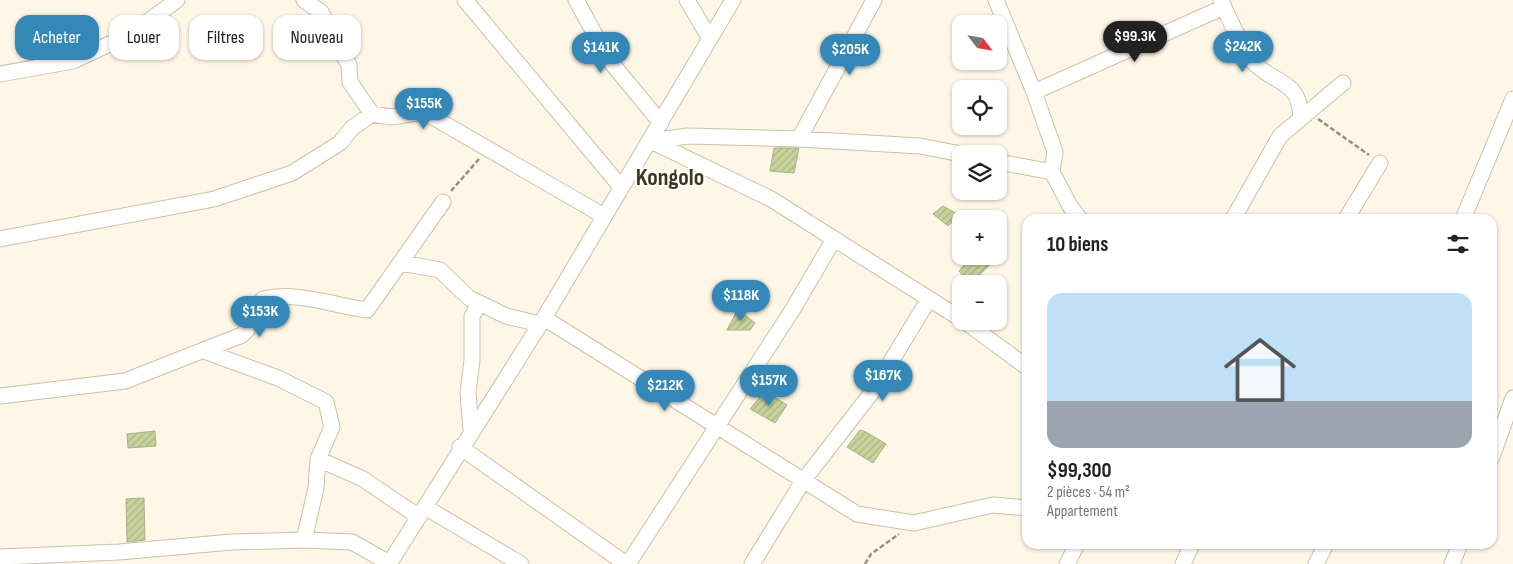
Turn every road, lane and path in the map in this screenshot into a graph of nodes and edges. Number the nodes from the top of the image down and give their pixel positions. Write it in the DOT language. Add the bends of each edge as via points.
graph roads {
  1 [pos="177,0"];
  2 [pos="304,0"];
  3 [pos="465,0"];
  4 [pos="576,0"];
  5 [pos="687,0"];
  6 [pos="733,0"];
  7 [pos="874,0"];
  8 [pos="996,0"];
  9 [pos="1222,4"];
  10 [pos="710,39"];
  11 [pos="0,74"];
  12 [pos="1342,84"];
  13 [pos="1034,92"];
  14 [pos="1513,99"];
  15 [pos="372,114"];
  16 [pos="1305,115"];
  17 [pos="661,123"];
  18 [pos="799,139"];
  19 [pos="651,141"];
  20 [pos="488,149"];
  21 [pos="952,152"];
  22 [pos="1380,163"];
  23 [pos="1007,164"];
  24 [pos="1052,172"];
  25 [pos="621,187"];
  26 [pos="442,202"];
  27 [pos="1076,214"];
  28 [pos="1236,214"];
  29 [pos="1349,214"];
  30 [pos="1465,214"];
  31 [pos="604,216"];
  32 [pos="834,238"];
  33 [pos="0,239"];
  34 [pos="401,263"];
  35 [pos="929,299"];
  36 [pos="479,304"];
  37 [pos="952,313"];
  38 [pos="542,321"];
  39 [pos="977,330"];
  40 [pos="204,351"];
  41 [pos="1022,364"];
  42 [pos="0,396"];
  43 [pos="1513,398"];
  44 [pos="717,427"];
  45 [pos="471,430"];
  46 [pos="1497,443"];
  47 [pos="460,447"];
  48 [pos="318,459"];
  49 [pos="802,481"];
  50 [pos="1022,507"];
  51 [pos="422,512"];
  52 [pos="914,523"];
  53 [pos="304,540"];
  54 [pos="1074,549"];
  55 [pos="1190,549"];
  56 [pos="1324,549"];
  57 [pos="1458,549"];
  58 [pos="0,557"];
  59 [pos="390,563"];
  60 [pos="521,564"];
  61 [pos="627,564"];
  62 [pos="752,564"];
  63 [pos="865,564"];
  64 [pos="1067,564"];
  65 [pos="1183,564"];
  66 [pos="1316,564"];
  67 [pos="1452,564"];
  1 -- 11 [label="street" via="131,34 73,61"];
  2 -- 15 [label="street" via="321,12 350,65 350,82"];
  3 -- 25 [label="street"];
  4 -- 17 [label="street" via="609,60"];
  5 -- 10 [label="street"];
  6 -- 10 [label="street"];
  7 -- 18 [label="street"];
  8 -- 13 [label="street"];
  9 -- 13 [label="street"];
  9 -- 16 [label="street" via="1255,64 1289,86"];
  10 -- 17 [label="street"];
  12 -- 16 [label="street"];
  13 -- 24 [label="street" via="1055,152"];
  14 -- 30 [label="street"];
  15 -- 20 [label="street" via="391,117 424,112"];
  15 -- 33 [label="street" via="352,128 340,143 292,173 214,198"];
  16 -- 22 [label="path"];
  16 -- 28 [label="street" via="1280,136"];
  17 -- 19 [label="street"];
  18 -- 19 [label="street" via="688,136"];
  18 -- 21 [label="street" via="920,146"];
  19 -- 25 [label="street"];
  19 -- 32 [label="street" via="771,198"];
  20 -- 26 [label="path"];
  20 -- 31 [label="street"];
  22 -- 29 [label="street"];
  23 -- 24 [label="street"];
  24 -- 27 [label="street"];
  25 -- 31 [label="street"];
  26 -- 34 [label="street"];
  31 -- 38 [label="street"];
  32 -- 35 [label="street"];
  32 -- 44 [label="street" via="793,309"];
  34 -- 36 [label="street" via="440,270"];
  34 -- 40 [label="street" via="367,310 297,296 269,298 255,308 242,336"];
  35 -- 37 [label="street"];
  35 -- 49 [label="street" via="872,391"];
  36 -- 38 [label="street" via="506,316"];
  36 -- 45 [label="street" via="472,316 468,393"];
  38 -- 44 [label="street"];
  38 -- 45 [label="street"];
  39 -- 41 [label="street"];
  40 -- 42 [label="street" via="125,381"];
  40 -- 48 [label="street" via="278,378 326,402 332,427"];
  43 -- 46 [label="street"];
  44 -- 49 [label="street"];
  44 -- 61 [label="street"];
  45 -- 47 [label="street"];
  47 -- 51 [label="street"];
  47 -- 61 [label="street"];
  48 -- 51 [label="street" via="363,479"];
  48 -- 53 [label="street" via="316,488"];
  49 -- 52 [label="street" via="858,514"];
  49 -- 62 [label="street"];
  50 -- 52 [label="street" via="993,505"];
  51 -- 59 [label="street"];
  51 -- 60 [label="street"];
  52 -- 63 [label="path" via="871,554"];
  53 -- 58 [label="street"];
  53 -- 59 [label="street" via="352,542"];
  54 -- 64 [label="street"];
  55 -- 65 [label="street"];
  56 -- 66 [label="street"];
  57 -- 67 [label="street"];
}
